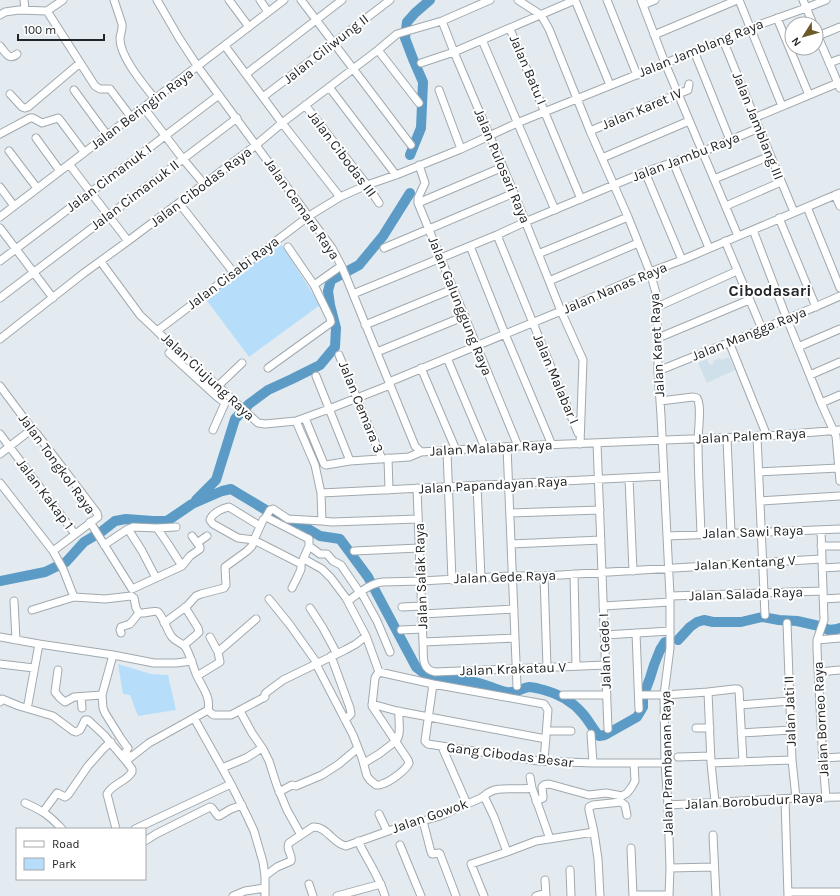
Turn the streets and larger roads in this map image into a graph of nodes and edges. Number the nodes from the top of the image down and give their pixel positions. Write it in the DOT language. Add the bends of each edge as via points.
graph roads {
  1 [pos="24,0"];
  2 [pos="63,0"];
  3 [pos="114,0"];
  4 [pos="157,0"];
  5 [pos="229,0"];
  6 [pos="260,0"];
  7 [pos="284,0"];
  8 [pos="301,0"];
  9 [pos="342,0"];
  10 [pos="390,0"];
  11 [pos="490,0"];
  12 [pos="518,0"];
  13 [pos="575,0"];
  14 [pos="607,0"];
  15 [pos="655,0"];
  16 [pos="738,0"];
  17 [pos="803,0"];
  18 [pos="826,0"];
  19 [pos="642,2"];
  20 [pos="806,8"];
  21 [pos="25,10"];
  22 [pos="47,11"];
  23 [pos="268,12"];
  24 [pos="0,15"];
  25 [pos="541,15"];
  26 [pos="810,16"];
  27 [pos="777,18"];
  28 [pos="316,20"];
  29 [pos="442,21"];
  30 [pos="249,27"];
  31 [pos="840,27"];
  32 [pos="510,28"];
  33 [pos="750,28"];
  34 [pos="824,32"];
  35 [pos="654,35"];
  36 [pos="482,40"];
  37 [pos="723,40"];
  38 [pos="334,43"];
  39 [pos="0,46"];
  40 [pos="224,46"];
  41 [pos="378,50"];
  42 [pos="694,51"];
  43 [pos="824,51"];
  44 [pos="454,52"];
  45 [pos="17,54"];
  46 [pos="840,59"];
  47 [pos="80,63"];
  48 [pos="422,63"];
  49 [pos="665,63"];
  50 [pos="829,63"];
  51 [pos="198,67"];
  52 [pos="353,68"];
  53 [pos="246,74"];
  54 [pos="637,75"];
  55 [pos="689,84"];
  56 [pos="610,85"];
  57 [pos="839,85"];
  58 [pos="329,87"];
  59 [pos="74,90"];
  60 [pos="439,90"];
  61 [pos="10,94"];
  62 [pos="678,94"];
  63 [pos="219,95"];
  64 [pos="809,95"];
  65 [pos="263,97"];
  66 [pos="155,99"];
  67 [pos="577,99"];
  68 [pos="420,103"];
  69 [pos="305,105"];
  70 [pos="782,106"];
  71 [pos="144,108"];
  72 [pos="545,112"];
  73 [pos="131,117"];
  74 [pos="237,118"];
  75 [pos="754,118"];
  76 [pos="689,120"];
  77 [pos="282,123"];
  78 [pos="517,123"];
  79 [pos="759,128"];
  80 [pos="590,131"];
  81 [pos="0,134"];
  82 [pos="107,135"];
  83 [pos="166,135"];
  84 [pos="489,136"];
  85 [pos="36,138"];
  86 [pos="730,140"];
  87 [pos="256,145"];
  88 [pos="412,145"];
  89 [pos="461,149"];
  90 [pos="9,151"];
  91 [pos="84,152"];
  92 [pos="702,152"];
  93 [pos="770,156"];
  94 [pos="183,158"];
  95 [pos="602,158"];
  96 [pos="673,162"];
  97 [pos="69,164"];
  98 [pos="419,166"];
  99 [pos="503,167"];
  100 [pos="60,171"];
  101 [pos="645,172"];
  102 [pos="396,174"];
  103 [pos="714,179"];
  104 [pos="781,182"];
  105 [pos="204,184"];
  106 [pos="367,185"];
  107 [pos="614,185"];
  108 [pos="0,187"];
  109 [pos="37,188"];
  110 [pos="91,192"];
  111 [pos="514,193"];
  112 [pos="838,194"];
  113 [pos="340,197"];
  114 [pos="581,199"];
  115 [pos="179,203"];
  116 [pos="379,203"];
  117 [pos="418,203"];
  118 [pos="14,206"];
  119 [pos="726,206"];
  120 [pos="807,206"];
  121 [pos="840,206"];
  122 [pos="554,210"];
  123 [pos="794,212"];
  124 [pos="109,215"];
  125 [pos="309,216"];
  126 [pos="0,217"];
  127 [pos="628,217"];
  128 [pos="779,218"];
  129 [pos="525,222"];
  130 [pos="0,228"];
  131 [pos="428,229"];
  132 [pos="753,230"];
  133 [pos="497,235"];
  134 [pos="738,236"];
  135 [pos="128,241"];
  136 [pos="725,241"];
  137 [pos="638,243"];
  138 [pos="470,246"];
  139 [pos="288,247"];
  140 [pos="384,248"];
  141 [pos="709,248"];
  142 [pos="16,250"];
  143 [pos="538,254"];
  144 [pos="441,258"];
  145 [pos="682,260"];
  146 [pos="0,261"];
  147 [pos="100,262"];
  148 [pos="342,267"];
  149 [pos="737,271"];
  150 [pos="650,272"];
  151 [pos="34,273"];
  152 [pos="234,273"];
  153 [pos="549,281"];
  154 [pos="314,284"];
  155 [pos="840,288"];
  156 [pos="453,289"];
  157 [pos="352,294"];
  158 [pos="840,296"];
  159 [pos="0,298"];
  160 [pos="53,298"];
  161 [pos="750,300"];
  162 [pos="657,307"];
  163 [pos="816,307"];
  164 [pos="561,311"];
  165 [pos="464,316"];
  166 [pos="788,320"];
  167 [pos="533,323"];
  168 [pos="365,325"];
  169 [pos="762,329"];
  170 [pos="840,330"];
  171 [pos="157,331"];
  172 [pos="505,334"];
  173 [pos="658,338"];
  174 [pos="0,339"];
  175 [pos="730,342"];
  176 [pos="477,346"];
  177 [pos="798,346"];
  178 [pos="174,348"];
  179 [pos="376,352"];
  180 [pos="339,355"];
  181 [pos="447,358"];
  182 [pos="840,362"];
  183 [pos="242,363"];
  184 [pos="268,368"];
  185 [pos="421,368"];
  186 [pos="658,370"];
  187 [pos="810,375"];
  188 [pos="316,376"];
  189 [pos="389,383"];
  190 [pos="0,386"];
  191 [pos="218,386"];
  192 [pos="840,395"];
  193 [pos="357,398"];
  194 [pos="232,399"];
  195 [pos="660,401"];
  196 [pos="225,403"];
  197 [pos="821,403"];
  198 [pos="329,409"];
  199 [pos="305,418"];
  200 [pos="296,421"];
  201 [pos="32,429"];
  202 [pos="213,430"];
  203 [pos="837,430"];
  204 [pos="0,434"];
  205 [pos="580,436"];
  206 [pos="757,436"];
  207 [pos="767,436"];
  208 [pos="727,438"];
  209 [pos="698,439"];
  210 [pos="662,441"];
  211 [pos="597,443"];
  212 [pos="580,444"];
  213 [pos="552,445"];
  214 [pos="10,446"];
  215 [pos="518,446"];
  216 [pos="507,447"];
  217 [pos="485,448"];
  218 [pos="456,450"];
  219 [pos="447,451"];
  220 [pos="420,452"];
  221 [pos="0,454"];
  222 [pos="385,459"];
  223 [pos="350,461"];
  224 [pos="839,471"];
  225 [pos="759,472"];
  226 [pos="664,476"];
  227 [pos="629,478"];
  228 [pos="598,480"];
  229 [pos="840,481"];
  230 [pos="0,483"];
  231 [pos="508,484"];
  232 [pos="478,485"];
  233 [pos="448,487"];
  234 [pos="417,488"];
  235 [pos="389,490"];
  236 [pos="321,493"];
  237 [pos="840,496"];
  238 [pos="760,501"];
  239 [pos="600,510"];
  240 [pos="510,513"];
  241 [pos="268,514"];
  242 [pos="418,519"];
  243 [pos="322,521"];
  244 [pos="90,522"];
  245 [pos="260,526"];
  246 [pos="176,527"];
  247 [pos="157,528"];
  248 [pos="128,529"];
  249 [pos="840,529"];
  250 [pos="820,530"];
  251 [pos="761,532"];
  252 [pos="731,533"];
  253 [pos="75,534"];
  254 [pos="701,535"];
  255 [pos="192,536"];
  256 [pos="207,536"];
  257 [pos="667,536"];
  258 [pos="101,539"];
  259 [pos="254,540"];
  260 [pos="601,540"];
  261 [pos="197,543"];
  262 [pos="511,544"];
  263 [pos="309,546"];
  264 [pos="821,546"];
  265 [pos="840,546"];
  266 [pos="420,548"];
  267 [pos="53,551"];
  268 [pos="354,551"];
  269 [pos="821,559"];
  270 [pos="302,562"];
  271 [pos="762,562"];
  272 [pos="182,566"];
  273 [pos="840,567"];
  274 [pos="668,568"];
  275 [pos="822,568"];
  276 [pos="633,571"];
  277 [pos="602,573"];
  278 [pos="574,574"];
  279 [pos="512,576"];
  280 [pos="544,576"];
  281 [pos="156,578"];
  282 [pos="481,578"];
  283 [pos="452,580"];
  284 [pos="421,581"];
  285 [pos="292,588"];
  286 [pos="823,591"];
  287 [pos="361,592"];
  288 [pos="764,593"];
  289 [pos="74,597"];
  290 [pos="840,598"];
  291 [pos="270,599"];
  292 [pos="670,599"];
  293 [pos="823,599"];
  294 [pos="14,601"];
  295 [pos="348,601"];
  296 [pos="422,606"];
  297 [pos="604,606"];
  298 [pos="402,607"];
  299 [pos="185,608"];
  300 [pos="310,608"];
  301 [pos="514,609"];
  302 [pos="32,610"];
  303 [pos="139,613"];
  304 [pos="422,614"];
  305 [pos="765,615"];
  306 [pos="256,619"];
  307 [pos="164,623"];
  308 [pos="787,623"];
  309 [pos="423,629"];
  310 [pos="401,630"];
  311 [pos="121,633"];
  312 [pos="636,633"];
  313 [pos="670,633"];
  314 [pos="605,635"];
  315 [pos="366,636"];
  316 [pos="0,637"];
  317 [pos="210,637"];
  318 [pos="818,637"];
  319 [pos="515,638"];
  320 [pos="840,638"];
  321 [pos="16,640"];
  322 [pos="423,642"];
  323 [pos="39,644"];
  324 [pos="184,645"];
  325 [pos="218,652"];
  326 [pos="390,652"];
  327 [pos="113,655"];
  328 [pos="334,655"];
  329 [pos="192,661"];
  330 [pos="316,663"];
  331 [pos="0,664"];
  332 [pos="424,664"];
  333 [pos="606,665"];
  334 [pos="576,666"];
  335 [pos="34,668"];
  336 [pos="547,668"];
  337 [pos="516,669"];
  338 [pos="58,670"];
  339 [pos="840,670"];
  340 [pos="379,672"];
  341 [pos="819,672"];
  342 [pos="197,676"];
  343 [pos="433,684"];
  344 [pos="517,686"];
  345 [pos="708,692"];
  346 [pos="102,695"];
  347 [pos="563,695"];
  348 [pos="607,695"];
  349 [pos="639,695"];
  350 [pos="664,695"];
  351 [pos="81,697"];
  352 [pos="790,701"];
  353 [pos="0,702"];
  354 [pos="28,704"];
  355 [pos="372,704"];
  356 [pos="740,705"];
  357 [pos="82,708"];
  358 [pos="640,709"];
  359 [pos="208,710"];
  360 [pos="240,711"];
  361 [pos="399,711"];
  362 [pos="429,717"];
  363 [pos="194,718"];
  364 [pos="345,720"];
  365 [pos="696,728"];
  366 [pos="710,728"];
  367 [pos="608,729"];
  368 [pos="791,730"];
  369 [pos="547,731"];
  370 [pos="571,731"];
  371 [pos="741,732"];
  372 [pos="591,734"];
  373 [pos="546,739"];
  374 [pos="111,742"];
  375 [pos="396,742"];
  376 [pos="442,747"];
  377 [pos="262,748"];
  378 [pos="358,748"];
  379 [pos="678,757"];
  380 [pos="840,757"];
  381 [pos="823,758"];
  382 [pos="128,759"];
  383 [pos="711,760"];
  384 [pos="792,760"];
  385 [pos="544,761"];
  386 [pos="743,762"];
  387 [pos="364,763"];
  388 [pos="593,763"];
  389 [pos="634,763"];
  390 [pos="665,763"];
  391 [pos="222,768"];
  392 [pos="530,777"];
  393 [pos="231,784"];
  394 [pos="532,788"];
  395 [pos="279,792"];
  396 [pos="484,796"];
  397 [pos="840,797"];
  398 [pos="796,798"];
  399 [pos="826,798"];
  400 [pos="785,799"];
  401 [pos="536,801"];
  402 [pos="715,802"];
  403 [pos="25,803"];
  404 [pos="468,804"];
  405 [pos="242,805"];
  406 [pos="668,805"];
  407 [pos="43,812"];
  408 [pos="379,814"];
  409 [pos="626,815"];
  410 [pos="423,821"];
  411 [pos="61,828"];
  412 [pos="116,828"];
  413 [pos="137,828"];
  414 [pos="387,831"];
  415 [pos="594,832"];
  416 [pos="713,835"];
  417 [pos="301,836"];
  418 [pos="550,839"];
  419 [pos="146,840"];
  420 [pos="358,841"];
  421 [pos="400,845"];
  422 [pos="631,848"];
  423 [pos="507,852"];
  424 [pos="714,867"];
  425 [pos="670,868"];
  426 [pos="570,870"];
  427 [pos="265,876"];
  428 [pos="545,880"];
  429 [pos="309,884"];
  430 [pos="381,884"];
  431 [pos="265,892"];
  432 [pos="840,892"];
  433 [pos="546,894"];
  434 [pos="788,894"];
  435 [pos="633,895"];
  436 [pos="233,896"];
  437 [pos="313,896"];
  438 [pos="337,896"];
  439 [pos="386,896"];
  440 [pos="421,896"];
  441 [pos="456,896"];
  442 [pos="484,896"];
  443 [pos="536,896"];
  444 [pos="571,896"];
  445 [pos="600,896"];
  446 [pos="669,896"];
  447 [pos="716,896"];
  1 -- 21 [label="street"];
  2 -- 22 [label="street"];
  3 -- 66 [label="street" via="123,27 120,39 122,49 135,73"];
  4 -- 51 [label="street, Jalan Cemara Raya"];
  5 -- 30 [label="street"];
  6 -- 23 [label="street"];
  7 -- 23 [label="street, Jalan Beringin Raya"];
  8 -- 28 [label="street"];
  9 -- 28 [label="street"];
  10 -- 38 [label="street, Jalan Ciliwung II"];
  11 -- 29 [label="street"];
  12 -- 25 [label="street, Jalan Karet Raya"];
  13 -- 25 [label="street"];
  13 -- 56 [label="street"];
  14 -- 54 [label="street"];
  15 -- 19 [label="street"];
  16 -- 33 [label="street"];
  16 -- 35 [label="street"];
  17 -- 20 [label="street"];
  18 -- 20 [label="street, Jalan Jamblang Raya"];
  19 -- 35 [label="street"];
  20 -- 26 [label="street"];
  20 -- 27 [label="street, Jalan Jamblang Raya"];
  21 -- 22 [label="street"];
  21 -- 24 [label="street"];
  22 -- 47 [label="street"];
  23 -- 30 [label="street, Jalan Beringin Raya"];
  25 -- 32 [label="street"];
  25 -- 67 [label="street, Jalan Karet Raya"];
  27 -- 33 [label="street, Jalan Jamblang Raya"];
  27 -- 64 [label="street"];
  28 -- 38 [label="street"];
  28 -- 53 [label="street"];
  29 -- 41 [label="street, Jalan Cibodas Raya" via="400,32"];
  29 -- 44 [label="street, Jalan Pulosari Raya"];
  30 -- 40 [label="street, Jalan Beringin Raya"];
  31 -- 34 [label="street"];
  32 -- 36 [label="street"];
  32 -- 72 [label="street, Jalan Batu I"];
  33 -- 37 [label="street, Jalan Jamblang Raya"];
  33 -- 70 [label="street"];
  35 -- 49 [label="street"];
  36 -- 44 [label="street"];
  36 -- 78 [label="street"];
  37 -- 42 [label="street, Jalan Jamblang Raya"];
  37 -- 75 [label="street, Jalan Jamblang III"];
  38 -- 52 [label="street"];
  38 -- 65 [label="street, Jalan Ciliwung II"];
  39 -- 45 [label="street" via="11,58"];
  40 -- 51 [label="street, Jalan Beringin Raya"];
  40 -- 53 [label="street"];
  41 -- 52 [label="street, Jalan Cibodas Raya"];
  41 -- 68 [label="street"];
  42 -- 49 [label="street, Jalan Jamblang Raya"];
  42 -- 86 [label="street"];
  43 -- 50 [label="street"];
  44 -- 48 [label="street"];
  44 -- 84 [label="street, Jalan Pulosari Raya"];
  46 -- 50 [label="street"];
  47 -- 61 [label="street" via="28,107 22,107"];
  47 -- 73 [label="street" via="95,86 110,89"];
  49 -- 54 [label="street, Jalan Jamblang Raya"];
  49 -- 62 [label="street"];
  50 -- 57 [label="street"];
  51 -- 63 [label="street, Jalan Cemara Raya"];
  51 -- 66 [label="street, Jalan Beringin Raya"];
  52 -- 58 [label="street, Jalan Cibodas Raya"];
  52 -- 88 [label="street"];
  53 -- 65 [label="street"];
  54 -- 56 [label="street, Jalan Jamblang Raya"];
  55 -- 62 [label="street, Jalan Karet IV" via="688,90"];
  56 -- 67 [label="street, Jalan Jamblang Raya"];
  57 -- 64 [label="street"];
  58 -- 69 [label="street, Jalan Cibodas Raya"];
  58 -- 102 [label="street"];
  59 -- 82 [label="street"];
  60 -- 89 [label="street"];
  62 -- 76 [label="street"];
  62 -- 80 [label="street, Jalan Karet IV"];
  63 -- 74 [label="street, Jalan Cemara Raya"];
  63 -- 83 [label="street, Jalan Cimanuk I"];
  64 -- 70 [label="street"];
  65 -- 77 [label="street"];
  66 -- 71 [label="street, Jalan Beringin Raya"];
  67 -- 72 [label="street, Jalan Jamblang Raya"];
  67 -- 80 [label="street, Jalan Karet Raya"];
  69 -- 77 [label="street, Jalan Cibodas Raya"];
  69 -- 106 [label="street, Jalan Cibodas III"];
  70 -- 75 [label="street"];
  71 -- 73 [label="street, Jalan Beringin Raya"];
  71 -- 83 [label="street"];
  72 -- 78 [label="street, Jalan Jamblang Raya"];
  72 -- 114 [label="street, Jalan Batu I"];
  73 -- 82 [label="street, Jalan Beringin Raya"];
  74 -- 87 [label="street, Jalan Cemara Raya"];
  74 -- 94 [label="street, Jalan Cimanuk II"];
  75 -- 79 [label="street, Jalan Jamblang III"];
  76 -- 92 [label="street"];
  76 -- 95 [label="street"];
  77 -- 87 [label="street, Jalan Cibodas Raya"];
  77 -- 113 [label="street"];
  78 -- 84 [label="street, Jalan Jamblang Raya"];
  78 -- 122 [label="street"];
  79 -- 86 [label="street, Jalan Jambu Raya"];
  79 -- 93 [label="street, Jalan Jamblang III"];
  80 -- 95 [label="street, Jalan Karet Raya"];
  81 -- 91 [label="street" via="30,118 42,123 58,118"];
  82 -- 91 [label="street, Jalan Beringin Raya"];
  83 -- 94 [label="street"];
  83 -- 110 [label="street, Jalan Cimanuk I"];
  84 -- 89 [label="street, Jalan Jamblang Raya"];
  84 -- 99 [label="street, Jalan Pulosari Raya"];
  85 -- 100 [label="street"];
  86 -- 92 [label="street, Jalan Jambu Raya"];
  87 -- 105 [label="street, Jalan Cibodas Raya"];
  87 -- 125 [label="street, Jalan Cemara Raya"];
  89 -- 98 [label="street, Jalan Jamblang Raya"];
  90 -- 109 [label="street"];
  91 -- 97 [label="street, Jalan Beringin Raya"];
  92 -- 96 [label="street, Jalan Jambu Raya"];
  92 -- 103 [label="street"];
  93 -- 103 [label="street"];
  93 -- 104 [label="street, Jalan Jamblang III"];
  94 -- 105 [label="street"];
  94 -- 124 [label="street, Jalan Cimanuk II"];
  95 -- 107 [label="street, Jalan Karet Raya"];
  96 -- 101 [label="street, Jalan Jambu Raya"];
  96 -- 141 [label="street"];
  97 -- 100 [label="street, Jalan Beringin Raya"];
  97 -- 110 [label="street"];
  98 -- 102 [label="street, Jalan Jamblang Raya"];
  98 -- 117 [label="street" via="425,183"];
  99 -- 111 [label="street, Jalan Pulosari Raya"];
  99 -- 117 [label="street"];
  100 -- 109 [label="street, Jalan Beringin Raya"];
  101 -- 107 [label="street, Jalan Jambu Raya"];
  101 -- 145 [label="street"];
  102 -- 106 [label="street"];
  103 -- 119 [label="street"];
  104 -- 119 [label="street"];
  104 -- 123 [label="street, Jalan Jamblang III"];
  105 -- 115 [label="street, Jalan Cibodas Raya"];
  106 -- 113 [label="street"];
  106 -- 116 [label="street, Jalan Cibodas III"];
  107 -- 114 [label="street, Jalan Jambu Raya"];
  107 -- 127 [label="street, Jalan Karet Raya"];
  108 -- 118 [label="street"];
  109 -- 118 [label="street, Jalan Beringin Raya"];
  110 -- 124 [label="street"];
  110 -- 142 [label="street, Jalan Cimanuk I"];
  111 -- 129 [label="street, Jalan Pulosari Raya"];
  111 -- 131 [label="street"];
  112 -- 120 [label="street, Jalan Nanas Raya"];
  112 -- 121 [label="street"];
  113 -- 125 [label="street"];
  114 -- 122 [label="street, Jalan Jambu Raya"];
  115 -- 135 [label="street, Jalan Cibodas Raya"];
  115 -- 152 [label="street"];
  117 -- 131 [label="street, Jalan Galunggung Raya"];
  118 -- 126 [label="street, Jalan Beringin Raya"];
  119 -- 134 [label="street"];
  120 -- 123 [label="street, Jalan Nanas Raya"];
  120 -- 155 [label="street"];
  122 -- 129 [label="street, Jalan Jambu Raya"];
  123 -- 128 [label="street, Jalan Nanas Raya"];
  124 -- 135 [label="street"];
  124 -- 151 [label="street, Jalan Cimanuk II"];
  125 -- 148 [label="street, Jalan Cemara Raya"];
  125 -- 152 [label="street, Jalan Cisabi Raya"];
  127 -- 137 [label="street, Jalan Karet Raya"];
  127 -- 143 [label="street"];
  128 -- 132 [label="street, Jalan Nanas Raya"];
  128 -- 163 [label="street"];
  129 -- 133 [label="street, Jalan Jambu Raya"];
  129 -- 143 [label="street, Jalan Pulosari Raya"];
  130 -- 142 [label="street"];
  131 -- 140 [label="street"];
  131 -- 144 [label="street, Jalan Galunggung Raya"];
  132 -- 134 [label="street, Jalan Nanas Raya"];
  132 -- 166 [label="street"];
  133 -- 138 [label="street, Jalan Jambu Raya"];
  133 -- 167 [label="street, Jalan Malabar I"];
  134 -- 136 [label="street, Jalan Nanas Raya"];
  135 -- 147 [label="street, Jalan Cibodas Raya"];
  136 -- 141 [label="street, Jalan Nanas Raya"];
  136 -- 149 [label="street"];
  137 -- 150 [label="street, Jalan Karet Raya"];
  137 -- 153 [label="street"];
  138 -- 144 [label="street, Jalan Jambu Raya"];
  138 -- 172 [label="street"];
  139 -- 154 [label="street"];
  141 -- 145 [label="street, Jalan Nanas Raya"];
  142 -- 146 [label="street, Jalan Cimanuk I"];
  142 -- 151 [label="street"];
  143 -- 153 [label="street, Jalan Pulosari Raya"];
  144 -- 156 [label="street, Jalan Galunggung Raya"];
  144 -- 157 [label="street, Jalan Jambu Raya"];
  145 -- 150 [label="street, Jalan Nanas Raya"];
  147 -- 160 [label="street, Jalan Cibodas Raya"];
  147 -- 171 [label="street, Jalan Ciujung Raya" via="140,315"];
  148 -- 154 [label="street"];
  148 -- 157 [label="street, Jalan Cemara Raya"];
  149 -- 161 [label="street"];
  149 -- 162 [label="street"];
  150 -- 162 [label="street, Jalan Karet Raya"];
  150 -- 164 [label="street, Jalan Nanas Raya"];
  151 -- 159 [label="street, Jalan Cimanuk II"];
  151 -- 160 [label="street"];
  152 -- 171 [label="street, Jalan Cisabi Raya"];
  153 -- 164 [label="street, Jalan Pulosari Raya"];
  154 -- 184 [label="street" via="331,323"];
  156 -- 165 [label="street, Jalan Galunggung Raya"];
  156 -- 168 [label="street"];
  157 -- 168 [label="street, Jalan Cemara Raya"];
  158 -- 163 [label="street, Jalan Mangga Raya"];
  160 -- 174 [label="street, Jalan Cibodas Raya"];
  161 -- 169 [label="street"];
  161 -- 173 [label="street"];
  162 -- 173 [label="street, Jalan Karet Raya"];
  163 -- 166 [label="street, Jalan Mangga Raya"];
  164 -- 167 [label="street, Jalan Nanas Raya"];
  164 -- 205 [label="street, Jalan Pulosari Raya" via="582,360"];
  165 -- 176 [label="street, Jalan Galunggung Raya"];
  165 -- 179 [label="street"];
  166 -- 169 [label="street, Jalan Mangga Raya"];
  166 -- 177 [label="street"];
  167 -- 172 [label="street, Jalan Nanas Raya"];
  167 -- 205 [label="street, Jalan Malabar I"];
  168 -- 179 [label="street, Jalan Cemara Raya"];
  169 -- 175 [label="street, Jalan Mangga Raya"];
  170 -- 177 [label="street"];
  171 -- 178 [label="street, Jalan Ciujung Raya"];
  172 -- 176 [label="street, Jalan Nanas Raya"];
  172 -- 213 [label="street"];
  173 -- 186 [label="street, Jalan Karet Raya"];
  175 -- 186 [label="street, Jalan Mangga Raya"];
  175 -- 207 [label="street"];
  176 -- 181 [label="street, Jalan Nanas Raya"];
  176 -- 215 [label="street, Jalan Galunggung Raya"];
  177 -- 187 [label="street"];
  178 -- 191 [label="street, Jalan Ciujung Raya"];
  178 -- 196 [label="street" via="169,353"];
  179 -- 189 [label="street, Jalan Cemara Raya"];
  180 -- 193 [label="street, Jalan Cemara 3"];
  181 -- 185 [label="street, Jalan Nanas Raya"];
  181 -- 217 [label="street"];
  182 -- 187 [label="street"];
  183 -- 191 [label="street"];
  185 -- 189 [label="street, Jalan Nanas Raya"];
  185 -- 218 [label="street"];
  186 -- 195 [label="street, Jalan Karet Raya"];
  187 -- 197 [label="street"];
  188 -- 198 [label="street"];
  189 -- 193 [label="street, Jalan Ciujung Raya"];
  189 -- 220 [label="street, Jalan Cemara Raya" via="415,446"];
  190 -- 201 [label="street, Jalan Tongkol Raya"];
  191 -- 194 [label="street, Jalan Ciujung Raya"];
  192 -- 197 [label="street"];
  193 -- 198 [label="street, Jalan Ciujung Raya"];
  193 -- 222 [label="street, Jalan Cemara 3"];
  194 -- 196 [label="street"];
  194 -- 200 [label="street, Jalan Ciujung Raya" via="258,423"];
  195 -- 209 [label="street" via="698,398"];
  195 -- 210 [label="street, Jalan Karet Raya"];
  196 -- 202 [label="street"];
  197 -- 203 [label="street"];
  198 -- 199 [label="street, Jalan Ciujung Raya"];
  198 -- 223 [label="street"];
  199 -- 200 [label="street, Jalan Ciujung Raya"];
  199 -- 223 [label="street, Jalan Malabar Raya" via="325,465"];
  200 -- 236 [label="street" via="315,465"];
  201 -- 214 [label="street"];
  201 -- 244 [label="street, Jalan Tongkol Raya" via="97,514 98,517"];
  203 -- 207 [label="street, Jalan Palem Raya"];
  203 -- 224 [label="street"];
  204 -- 214 [label="street, Jalan Kakap 1"];
  205 -- 212 [label="street, Jalan Pulosari Raya"];
  206 -- 207 [label="street, Jalan Palem Raya"];
  206 -- 208 [label="street, Jalan Palem Raya"];
  206 -- 225 [label="street"];
  208 -- 209 [label="street, Jalan Palem Raya"];
  208 -- 252 [label="street"];
  209 -- 210 [label="street, Jalan Palem Raya"];
  209 -- 254 [label="street"];
  210 -- 211 [label="street, Jalan Malabar Raya"];
  210 -- 226 [label="street, Jalan Karet Raya"];
  211 -- 212 [label="street, Jalan Malabar Raya"];
  211 -- 228 [label="street, Jalan Gede I"];
  212 -- 213 [label="street, Jalan Malabar Raya"];
  213 -- 215 [label="street, Jalan Malabar Raya"];
  214 -- 221 [label="street"];
  214 -- 253 [label="street, Jalan Kakap 1"];
  215 -- 216 [label="street, Jalan Malabar Raya"];
  216 -- 217 [label="street, Jalan Malabar Raya"];
  216 -- 231 [label="street"];
  217 -- 218 [label="street, Jalan Malabar Raya"];
  218 -- 219 [label="street, Jalan Malabar Raya"];
  219 -- 220 [label="street, Jalan Malabar Raya"];
  219 -- 233 [label="street"];
  220 -- 222 [label="street, Jalan Malabar Raya" via="409,457"];
  222 -- 223 [label="street, Jalan Malabar Raya"];
  222 -- 235 [label="street"];
  224 -- 225 [label="street"];
  224 -- 229 [label="street"];
  225 -- 238 [label="street"];
  226 -- 227 [label="street, Jalan Papandayan Raya"];
  226 -- 257 [label="street, Jalan Karet Raya"];
  227 -- 228 [label="street, Jalan Papandayan Raya"];
  227 -- 276 [label="street"];
  228 -- 231 [label="street, Jalan Papandayan Raya"];
  228 -- 239 [label="street, Jalan Gede I"];
  230 -- 267 [label="street"];
  231 -- 232 [label="street, Jalan Papandayan Raya"];
  231 -- 240 [label="street"];
  232 -- 233 [label="street, Jalan Papandayan Raya"];
  232 -- 282 [label="street"];
  233 -- 234 [label="street, Jalan Papandayan Raya"];
  233 -- 283 [label="street"];
  234 -- 235 [label="street, Jalan Papandayan Raya"];
  234 -- 242 [label="street, Jalan Salak Raya"];
  235 -- 236 [label="street, Jalan Papandayan Raya"];
  236 -- 243 [label="street"];
  237 -- 238 [label="street"];
  238 -- 251 [label="street"];
  239 -- 240 [label="street"];
  239 -- 260 [label="street, Jalan Gede I"];
  240 -- 262 [label="street"];
  241 -- 243 [label="street" via="274,510 289,519"];
  241 -- 245 [label="street"];
  241 -- 263 [label="street" via="308,538"];
  242 -- 243 [label="street"];
  242 -- 266 [label="street, Jalan Salak Raya"];
  244 -- 253 [label="street, Jalan Tongkol Raya"];
  244 -- 258 [label="street"];
  245 -- 259 [label="street"];
  245 -- 259 [label="street" via="229,507 211,517 211,522 238,538"];
  246 -- 247 [label="street"];
  247 -- 248 [label="street"];
  247 -- 272 [label="street"];
  248 -- 258 [label="street"];
  248 -- 281 [label="street"];
  249 -- 250 [label="street, Jalan Sawi Raya"];
  250 -- 251 [label="street, Jalan Sawi Raya"];
  250 -- 264 [label="street"];
  251 -- 252 [label="street, Jalan Sawi Raya"];
  251 -- 271 [label="street"];
  252 -- 254 [label="street, Jalan Sawi Raya"];
  253 -- 267 [label="street, Jalan Tongkol Raya"];
  254 -- 257 [label="street, Jalan Sawi Raya"];
  255 -- 261 [label="street"];
  256 -- 261 [label="street"];
  257 -- 274 [label="street, Jalan Karet Raya"];
  258 -- 281 [label="street" via="132,589"];
  259 -- 270 [label="street"];
  259 -- 299 [label="street" via="247,551 225,567 224,588 196,596"];
  260 -- 262 [label="street"];
  260 -- 277 [label="street, Jalan Gede I"];
  261 -- 272 [label="street" via="200,549"];
  262 -- 279 [label="street"];
  263 -- 270 [label="street"];
  263 -- 287 [label="street" via="320,554 327,554 341,565"];
  264 -- 265 [label="street"];
  264 -- 269 [label="street"];
  266 -- 268 [label="street"];
  266 -- 284 [label="street, Jalan Salak Raya"];
  267 -- 289 [label="street"];
  269 -- 271 [label="street, Jalan Kentang V"];
  269 -- 275 [label="street"];
  270 -- 285 [label="street"];
  270 -- 295 [label="street" via="322,569"];
  271 -- 274 [label="street, Jalan Kentang V"];
  271 -- 288 [label="street"];
  272 -- 281 [label="street"];
  273 -- 275 [label="street"];
  274 -- 276 [label="street, Jalan Gede Raya"];
  274 -- 292 [label="street, Jalan Karet Raya"];
  275 -- 286 [label="street"];
  276 -- 277 [label="street, Jalan Gede Raya"];
  277 -- 278 [label="street, Jalan Gede Raya"];
  277 -- 297 [label="street, Jalan Gede I"];
  278 -- 280 [label="street, Jalan Gede Raya"];
  278 -- 334 [label="street"];
  279 -- 280 [label="street, Jalan Gede Raya"];
  279 -- 282 [label="street, Jalan Gede Raya"];
  279 -- 301 [label="street"];
  280 -- 336 [label="street"];
  282 -- 283 [label="street, Jalan Gede Raya"];
  283 -- 284 [label="street, Jalan Gede Raya"];
  284 -- 287 [label="street, Jalan Gede Raya" via="378,582"];
  284 -- 296 [label="street, Jalan Salak Raya"];
  286 -- 288 [label="street, Jalan Salada Raya"];
  286 -- 293 [label="street"];
  287 -- 295 [label="street, Jalan Gede Raya"];
  287 -- 326 [label="street"];
  288 -- 292 [label="street, Jalan Salada Raya"];
  288 -- 305 [label="street"];
  289 -- 302 [label="street"];
  289 -- 303 [label="street" via="105,599 131,596"];
  290 -- 293 [label="street, Jalan Salada Raya"];
  291 -- 330 [label="street"];
  292 -- 297 [label="street, Jalan Salada Raya"];
  292 -- 313 [label="street, Jalan Karet Raya"];
  293 -- 318 [label="street" via="824,620"];
  294 -- 321 [label="street"];
  295 -- 315 [label="street"];
  296 -- 298 [label="street"];
  296 -- 304 [label="street, Jalan Salak Raya"];
  297 -- 314 [label="street, Jalan Gede I"];
  299 -- 307 [label="street"];
  299 -- 324 [label="street" via="199,632"];
  300 -- 328 [label="street" via="323,628"];
  301 -- 304 [label="street"];
  301 -- 319 [label="street"];
  303 -- 307 [label="street" via="156,611"];
  303 -- 311 [label="street" via="130,624 121,626"];
  304 -- 309 [label="street, Jalan Salak Raya"];
  306 -- 325 [label="street"];
  307 -- 324 [label="street" via="171,637"];
  308 -- 352 [label="street, Jalan Jati II"];
  309 -- 310 [label="street"];
  309 -- 322 [label="street, Jalan Salak Raya"];
  312 -- 313 [label="street"];
  312 -- 314 [label="street"];
  312 -- 349 [label="street"];
  313 -- 350 [label="street, Jalan Prambanan Raya"];
  314 -- 333 [label="street, Jalan Gede I"];
  315 -- 328 [label="street"];
  315 -- 340 [label="street"];
  316 -- 321 [label="street"];
  317 -- 325 [label="street"];
  318 -- 320 [label="street"];
  318 -- 341 [label="street, Jalan Borneo Raya"];
  319 -- 322 [label="street"];
  319 -- 337 [label="street"];
  321 -- 323 [label="street"];
  322 -- 332 [label="street, Jalan Salak Raya"];
  323 -- 327 [label="street"];
  323 -- 335 [label="street"];
  324 -- 329 [label="street"];
  325 -- 342 [label="street" via="219,663"];
  327 -- 329 [label="street" via="154,663"];
  327 -- 346 [label="street"];
  328 -- 330 [label="street"];
  328 -- 364 [label="street" via="350,708 351,714"];
  329 -- 342 [label="street"];
  330 -- 360 [label="street" via="283,680 267,692 265,697"];
  330 -- 364 [label="street"];
  331 -- 335 [label="street"];
  332 -- 337 [label="street, Jalan Krakatau V" via="427,669 435,672"];
  333 -- 334 [label="street, Jalan Krakatau V"];
  333 -- 348 [label="street, Jalan Gede I"];
  334 -- 336 [label="street, Jalan Krakatau V"];
  335 -- 354 [label="street"];
  336 -- 337 [label="street, Jalan Krakatau V"];
  337 -- 344 [label="street"];
  338 -- 351 [label="street" via="54,690 57,696 65,702 74,697"];
  339 -- 341 [label="street"];
  340 -- 343 [label="street"];
  340 -- 355 [label="street" via="375,678"];
  341 -- 381 [label="street, Jalan Borneo Raya"];
  342 -- 359 [label="street" via="207,696"];
  343 -- 362 [label="street"];
  343 -- 369 [label="street" via="543,703 548,710"];
  345 -- 350 [label="street"];
  345 -- 356 [label="street" via="738,689"];
  345 -- 366 [label="street"];
  346 -- 351 [label="street"];
  346 -- 382 [label="street" via="104,710 128,747 125,753"];
  347 -- 348 [label="street"];
  348 -- 367 [label="street, Jalan Gede I"];
  349 -- 350 [label="street"];
  349 -- 358 [label="street"];
  350 -- 390 [label="street, Jalan Prambanan Raya"];
  351 -- 357 [label="street"];
  352 -- 356 [label="street"];
  352 -- 368 [label="street, Jalan Jati II"];
  353 -- 374 [label="street" via="2,699 53,716 76,732 85,720 88,720"];
  355 -- 361 [label="street"];
  355 -- 375 [label="street"];
  356 -- 371 [label="street"];
  359 -- 360 [label="street" via="218,716"];
  359 -- 363 [label="street"];
  360 -- 377 [label="street"];
  361 -- 362 [label="street"];
  361 -- 375 [label="street" via="399,734"];
  362 -- 373 [label="street"];
  362 -- 376 [label="street, Gang Cibodas Besar" via="425,741"];
  363 -- 382 [label="street" via="149,743"];
  363 -- 391 [label="street"];
  364 -- 378 [label="street"];
  365 -- 366 [label="street"];
  366 -- 383 [label="street"];
  368 -- 371 [label="street"];
  368 -- 384 [label="street, Jalan Jati II"];
  369 -- 370 [label="street"];
  369 -- 373 [label="street"];
  371 -- 386 [label="street"];
  372 -- 388 [label="street"];
  373 -- 385 [label="street"];
  374 -- 382 [label="street"];
  374 -- 407 [label="street" via="88,766 68,795 65,797 57,793"];
  375 -- 387 [label="street"];
  375 -- 387 [label="street" via="409,763 394,778 376,785 367,776"];
  376 -- 385 [label="street, Gang Cibodas Besar"];
  376 -- 404 [label="street"];
  377 -- 391 [label="street"];
  377 -- 395 [label="street"];
  378 -- 387 [label="street"];
  378 -- 395 [label="street" via="322,775"];
  379 -- 383 [label="street"];
  380 -- 381 [label="street"];
  381 -- 399 [label="street, Jalan Borneo Raya"];
  382 -- 412 [label="street" via="132,772 107,794"];
  383 -- 386 [label="street"];
  383 -- 402 [label="street"];
  384 -- 386 [label="street"];
  384 -- 398 [label="street, Jalan Jati II"];
  385 -- 388 [label="street, Gang Cibodas Besar"];
  388 -- 389 [label="street, Gang Cibodas Besar"];
  389 -- 390 [label="street, Gang Cibodas Besar"];
  389 -- 401 [label="street" via="635,781 625,795 590,795 549,784 542,787 544,797"];
  390 -- 406 [label="street, Jalan Prambanan Raya"];
  391 -- 393 [label="street"];
  392 -- 394 [label="street"];
  393 -- 405 [label="street"];
  393 -- 413 [label="street"];
  394 -- 396 [label="street" via="493,790"];
  394 -- 401 [label="street"];
  395 -- 417 [label="street"];
  396 -- 404 [label="street, Jalan Gowok"];
  396 -- 423 [label="street, Jalan Gowok"];
  397 -- 399 [label="street, Jalan Borobudur Raya"];
  398 -- 399 [label="street, Jalan Borobudur Raya"];
  398 -- 400 [label="street, Jalan Borobudur Raya"];
  400 -- 402 [label="street, Jalan Borobudur Raya"];
  400 -- 434 [label="street"];
  401 -- 418 [label="street"];
  402 -- 406 [label="street, Jalan Borobudur Raya"];
  403 -- 407 [label="street"];
  404 -- 410 [label="street, Jalan Gowok"];
  405 -- 419 [label="street" via="220,816 210,807"];
  405 -- 427 [label="street" via="254,831 264,862"];
  406 -- 425 [label="street, Jalan Prambanan Raya"];
  407 -- 411 [label="street"];
  408 -- 414 [label="street"];
  409 -- 415 [label="street" via="625,805 621,802 589,807"];
  410 -- 414 [label="street, Jalan Gowok"];
  410 -- 441 [label="street" via="431,852 440,854"];
  414 -- 420 [label="street, Jalan Gowok"];
  415 -- 418 [label="street"];
  415 -- 445 [label="street"];
  416 -- 424 [label="street"];
  417 -- 420 [label="street, Jalan Gowok" via="317,826 342,845"];
  417 -- 427 [label="street, Jalan Gowok" via="288,844 291,861"];
  418 -- 423 [label="street" via="536,841"];
  420 -- 430 [label="street"];
  421 -- 440 [label="street"];
  422 -- 435 [label="street"];
  423 -- 442 [label="street" via="471,864"];
  424 -- 425 [label="street"];
  424 -- 447 [label="street"];
  425 -- 446 [label="street, Jalan Prambanan Raya"];
  426 -- 444 [label="street"];
  427 -- 431 [label="street"];
  428 -- 433 [label="street"];
  429 -- 437 [label="street"];
  430 -- 438 [label="street"];
  430 -- 439 [label="street"];
  431 -- 436 [label="street" via="244,891"];
  432 -- 434 [label="street"];
  433 -- 443 [label="street"];
  435 -- 446 [label="street"];
}
